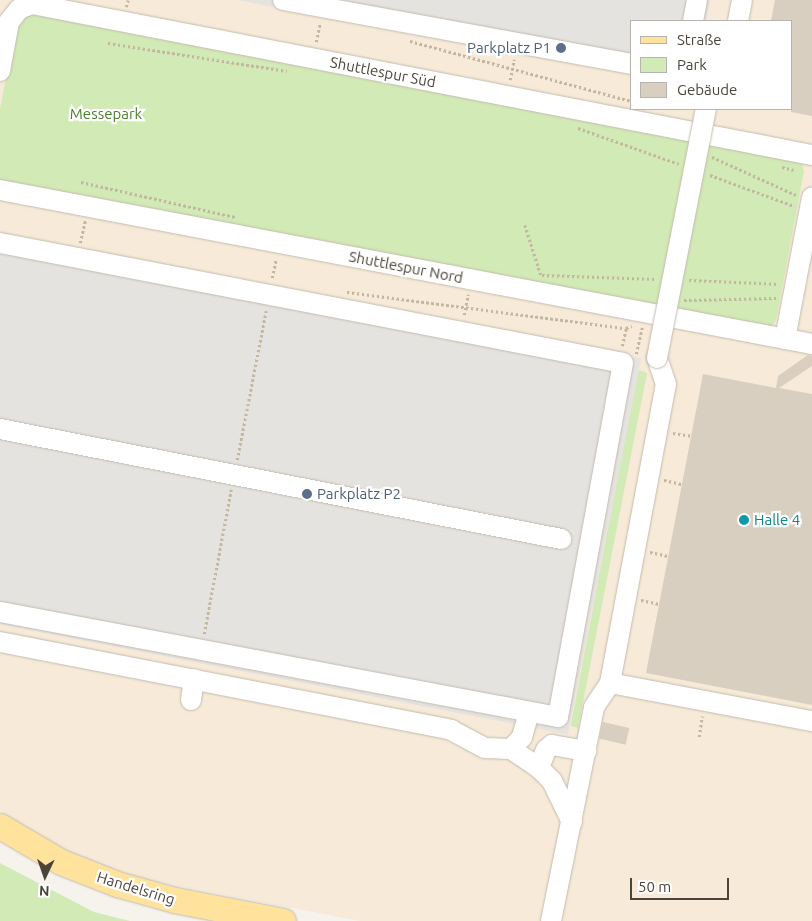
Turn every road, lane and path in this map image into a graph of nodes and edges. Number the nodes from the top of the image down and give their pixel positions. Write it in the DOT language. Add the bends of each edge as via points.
graph roads {
  1 [pos="283,0"];
  2 [pos="697,0"];
  3 [pos="742,0"];
  4 [pos="323,8"];
  5 [pos="693,20"];
  6 [pos="738,20"];
  7 [pos="406,40"];
  8 [pos="517,45"];
  9 [pos="313,58"];
  10 [pos="630,64"];
  11 [pos="512,69"];
  12 [pos="0,71"];
  13 [pos="506,96"];
  14 [pos="630,101"];
  15 [pos="706,110"];
  16 [pos="709,156"];
  17 [pos="812,156"];
  18 [pos="0,190"];
  19 [pos="812,200"];
  20 [pos="87,207"];
  21 [pos="525,225"];
  22 [pos="0,243"];
  23 [pos="278,243"];
  24 [pos="78,258"];
  25 [pos="471,280"];
  26 [pos="339,291"];
  27 [pos="270,295"];
  28 [pos="547,295"];
  29 [pos="793,298"];
  30 [pos="676,300"];
  31 [pos="465,307"];
  32 [pos="630,320"];
  33 [pos="460,332"];
  34 [pos="641,332"];
  35 [pos="624,337"];
  36 [pos="785,339"];
  37 [pos="812,344"];
  38 [pos="637,353"];
  39 [pos="0,428"];
  40 [pos="561,539"];
  41 [pos="0,612"];
  42 [pos="0,642"];
  43 [pos="194,679"];
  44 [pos="610,683"];
  45 [pos="191,700"];
  46 [pos="530,712"];
  47 [pos="812,721"];
  48 [pos="587,745"];
  49 [pos="511,749"];
  50 [pos="539,768"];
  51 [pos="572,822"];
  52 [pos="0,826"];
  53 [pos="283,921"];
  54 [pos="551,921"];
  1 -- 4 [label="street"];
  2 -- 5 [label="street"];
  3 -- 6 [label="street"];
  4 -- 8 [label="street"];
  4 -- 9 [label="path"];
  7 -- 11 [label="path"];
  8 -- 10 [label="street"];
  8 -- 11 [label="path"];
  9 -- 12 [label="street, Shuttlespur Süd" via="32,4 20,9 9,22"];
  9 -- 13 [label="street, Shuttlespur Süd"];
  11 -- 13 [label="path"];
  11 -- 14 [label="path"];
  13 -- 17 [label="street, Shuttlespur Süd"];
  15 -- 44 [label="street, bridge" via="657,358 666,384"];
  16 -- 19 [label="path"];
  18 -- 20 [label="street, Shuttlespur Nord"];
  19 -- 29 [label="street"];
  20 -- 23 [label="street, Shuttlespur Nord"];
  20 -- 24 [label="path"];
  21 -- 28 [label="path"];
  22 -- 24 [label="street"];
  23 -- 25 [label="street, Shuttlespur Nord"];
  23 -- 27 [label="path"];
  24 -- 27 [label="street"];
  25 -- 28 [label="street, Shuttlespur Nord"];
  25 -- 31 [label="path"];
  26 -- 31 [label="path"];
  27 -- 33 [label="street"];
  28 -- 32 [label="street, Shuttlespur Nord"];
  29 -- 30 [label="path"];
  29 -- 36 [label="street"];
  31 -- 32 [label="path"];
  31 -- 33 [label="path"];
  32 -- 35 [label="path"];
  32 -- 36 [label="street, Shuttlespur Nord"];
  33 -- 46 [label="street" via="623,364 558,717"];
  34 -- 38 [label="path"];
  36 -- 37 [label="street, Shuttlespur Nord"];
  39 -- 40 [label="street"];
  41 -- 46 [label="street"];
  42 -- 43 [label="street"];
  43 -- 45 [label="street"];
  43 -- 49 [label="street" via="451,730 484,755"];
  44 -- 47 [label="street"];
  44 -- 48 [label="street" via="594,707"];
  46 -- 49 [label="street" via="522,738"];
  48 -- 50 [label="street" via="552,745 546,750"];
  48 -- 51 [label="street"];
  49 -- 50 [label="street"];
  50 -- 51 [label="street" via="552,781"];
  51 -- 54 [label="street"];
  52 -- 53 [label="main road, Handelsring" via="61,862 117,884 175,900"];
}
